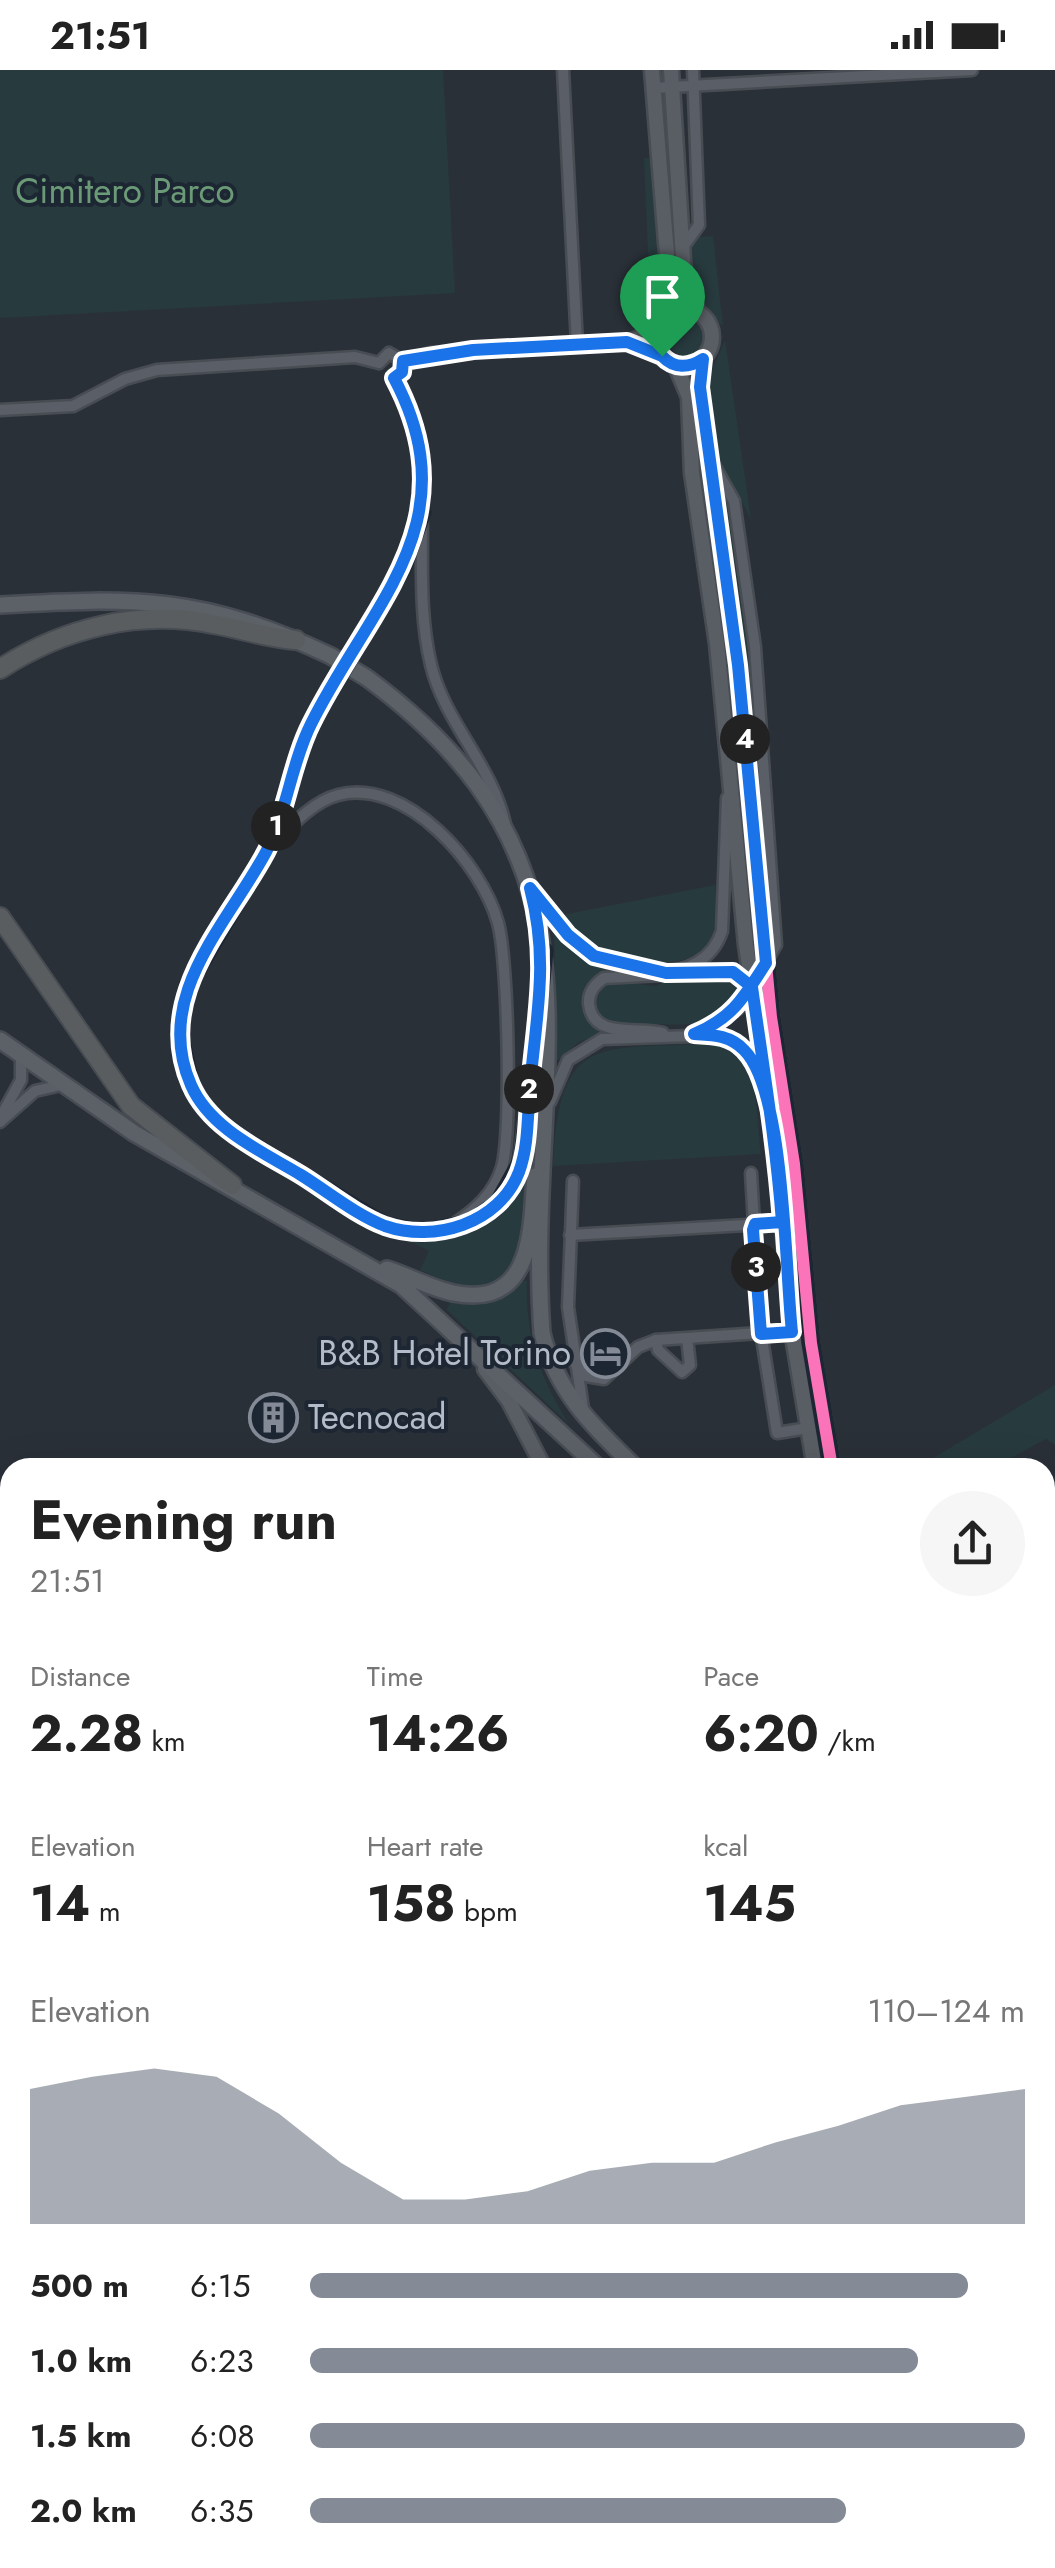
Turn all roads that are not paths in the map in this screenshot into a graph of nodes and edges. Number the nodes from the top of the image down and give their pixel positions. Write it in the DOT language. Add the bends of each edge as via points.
graph roads {
  1 [pos="563,70"];
  2 [pos="652,70"];
  3 [pos="671,70"];
  4 [pos="693,70"];
  5 [pos="972,70"];
  6 [pos="694,85"];
  7 [pos="672,87"];
  8 [pos="653,88"];
  9 [pos="682,248"];
  10 [pos="697,312"];
  11 [pos="659,322"];
  12 [pos="627,342"];
  13 [pos="577,344"];
  14 [pos="660,354"];
  15 [pos="703,359"];
  16 [pos="403,361"];
  17 [pos="379,363"];
  18 [pos="676,366"];
  19 [pos="394,378"];
  20 [pos="0,410"];
  21 [pos="710,458"];
  22 [pos="422,512"];
  23 [pos="0,605"];
  24 [pos="296,640"];
  25 [pos="0,668"];
  26 [pos="729,778"];
  27 [pos="506,831"];
  28 [pos="267,850"];
  29 [pos="530,888"];
  30 [pos="0,917"];
  31 [pos="544,951"];
  32 [pos="766,963"];
  33 [pos="685,970"];
  34 [pos="666,973"];
  35 [pos="752,987"];
  36 [pos="771,1018"];
  37 [pos="694,1034"];
  38 [pos="670,1035"];
  39 [pos="0,1040"];
  40 [pos="546,1046"];
  41 [pos="22,1056"];
  42 [pos="60,1085"];
  43 [pos="548,1112"];
  44 [pos="771,1112"];
  45 [pos="0,1120"];
  46 [pos="751,1173"];
  47 [pos="573,1181"];
  48 [pos="232,1186"];
  49 [pos="782,1222"];
  50 [pos="755,1224"];
  51 [pos="448,1228"];
  52 [pos="570,1235"];
  53 [pos="369,1263"];
  54 [pos="792,1332"];
  55 [pos="761,1334"];
  56 [pos="688,1338"];
  57 [pos="464,1340"];
  58 [pos="656,1340"];
  59 [pos="574,1361"];
  60 [pos="585,1417"];
  61 [pos="808,1428"];
  62 [pos="539,1458"];
  63 [pos="588,1458"];
  64 [pos="626,1458"];
  65 [pos="812,1458"];
  66 [pos="830,1458"];
  1 -- 13 [label="street"];
  2 -- 8 [label="street"];
  3 -- 7 [label="street"];
  4 -- 6 [label="street"];
  5 -- 6 [label="street"];
  6 -- 7 [label="street"];
  6 -- 9 [label="street" via="699,225"];
  7 -- 8 [label="street"];
  7 -- 9 [label="street"];
  8 -- 11 [label="street" via="670,291"];
  9 -- 10 [label="street"];
  10 -- 11 [label="street" via="674,310"];
  10 -- 15 [label="street" via="712,338"];
  11 -- 12 [label="street"];
  11 -- 14 [label="street"];
  12 -- 13 [label="street"];
  12 -- 14 [label="street"];
  13 -- 16 [label="street" via="430,353"];
  14 -- 18 [label="street"];
  15 -- 18 [label="street"];
  15 -- 21 [label="street"];
  16 -- 17 [label="street" via="389,353"];
  16 -- 19 [label="street"];
  17 -- 19 [label="street"];
  17 -- 20 [label="street" via="354,357 178,367 134,376 73,406"];
  18 -- 26 [label="street" via="689,397"];
  19 -- 22 [label="street" via="418,442"];
  21 -- 32 [label="street" via="738,665"];
  21 -- 32 [label="street" via="734,501 755,647 776,945"];
  22 -- 27 [label="street" via="430,663 489,774"];
  22 -- 28 [label="street" via="402,569 310,725"];
  23 -- 24 [label="main road" via="154,600 241,618"];
  24 -- 25 [label="highway" via="186,620 136,619 70,635"];
  24 -- 27 [label="main road, bridge" via="366,678 447,748"];
  26 -- 33 [label="street" via="722,931 713,950"];
  26 -- 35 [label="street"];
  27 -- 29 [label="main road"];
  28 -- 51 [label="street" via="204,952 182,1003 179,1032 191,1087 238,1137 384,1225 422,1233"];
  28 -- 51 [label="street" via="320,802 356,792 391,798 444,838 496,916 505,970 504,1152 487,1196"];
  29 -- 31 [label="main road"];
  29 -- 34 [label="street" via="594,956"];
  30 -- 48 [label="highway" via="131,1106"];
  31 -- 40 [label="main road"];
  31 -- 51 [label="street" via="518,1174 486,1214"];
  32 -- 35 [label="street"];
  32 -- 36 [label="street"];
  33 -- 34 [label="street"];
  33 -- 35 [label="street" via="733,972"];
  34 -- 38 [label="street" via="604,978 589,1006 607,1028"];
  35 -- 36 [label="street"];
  35 -- 37 [label="street" via="728,1018"];
  35 -- 44 [label="street"];
  36 -- 66 [label="street"];
  37 -- 38 [label="street"];
  37 -- 44 [label="street" via="722,1036 744,1049"];
  38 -- 43 [label="street" via="590,1044 561,1070"];
  39 -- 41 [label="main road"];
  40 -- 43 [label="main road"];
  40 -- 53 [label="main road" via="531,1234 514,1277 490,1292 465,1294"];
  41 -- 42 [label="main road"];
  41 -- 45 [label="street" via="21,1080"];
  42 -- 45 [label="street" via="35,1091"];
  42 -- 48 [label="main road"];
  43 -- 60 [label="main road" via="542,1332 553,1372"];
  44 -- 49 [label="street"];
  46 -- 50 [label="street"];
  47 -- 52 [label="street"];
  48 -- 53 [label="main road"];
  49 -- 50 [label="street"];
  49 -- 54 [label="street"];
  50 -- 52 [label="street"];
  50 -- 55 [label="street"];
  52 -- 59 [label="street"];
  53 -- 57 [label="main road"];
  54 -- 55 [label="street"];
  54 -- 61 [label="street"];
  55 -- 56 [label="street"];
  55 -- 61 [label="street" via="777,1434"];
  56 -- 58 [label="street"];
  56 -- 58 [label="street" via="690,1365 682,1372"];
  57 -- 62 [label="street" via="509,1401"];
  57 -- 63 [label="main road"];
  58 -- 59 [label="street" via="638,1347 604,1379 586,1376"];
  59 -- 60 [label="street"];
  60 -- 64 [label="main road"];
  61 -- 65 [label="street"];
}
